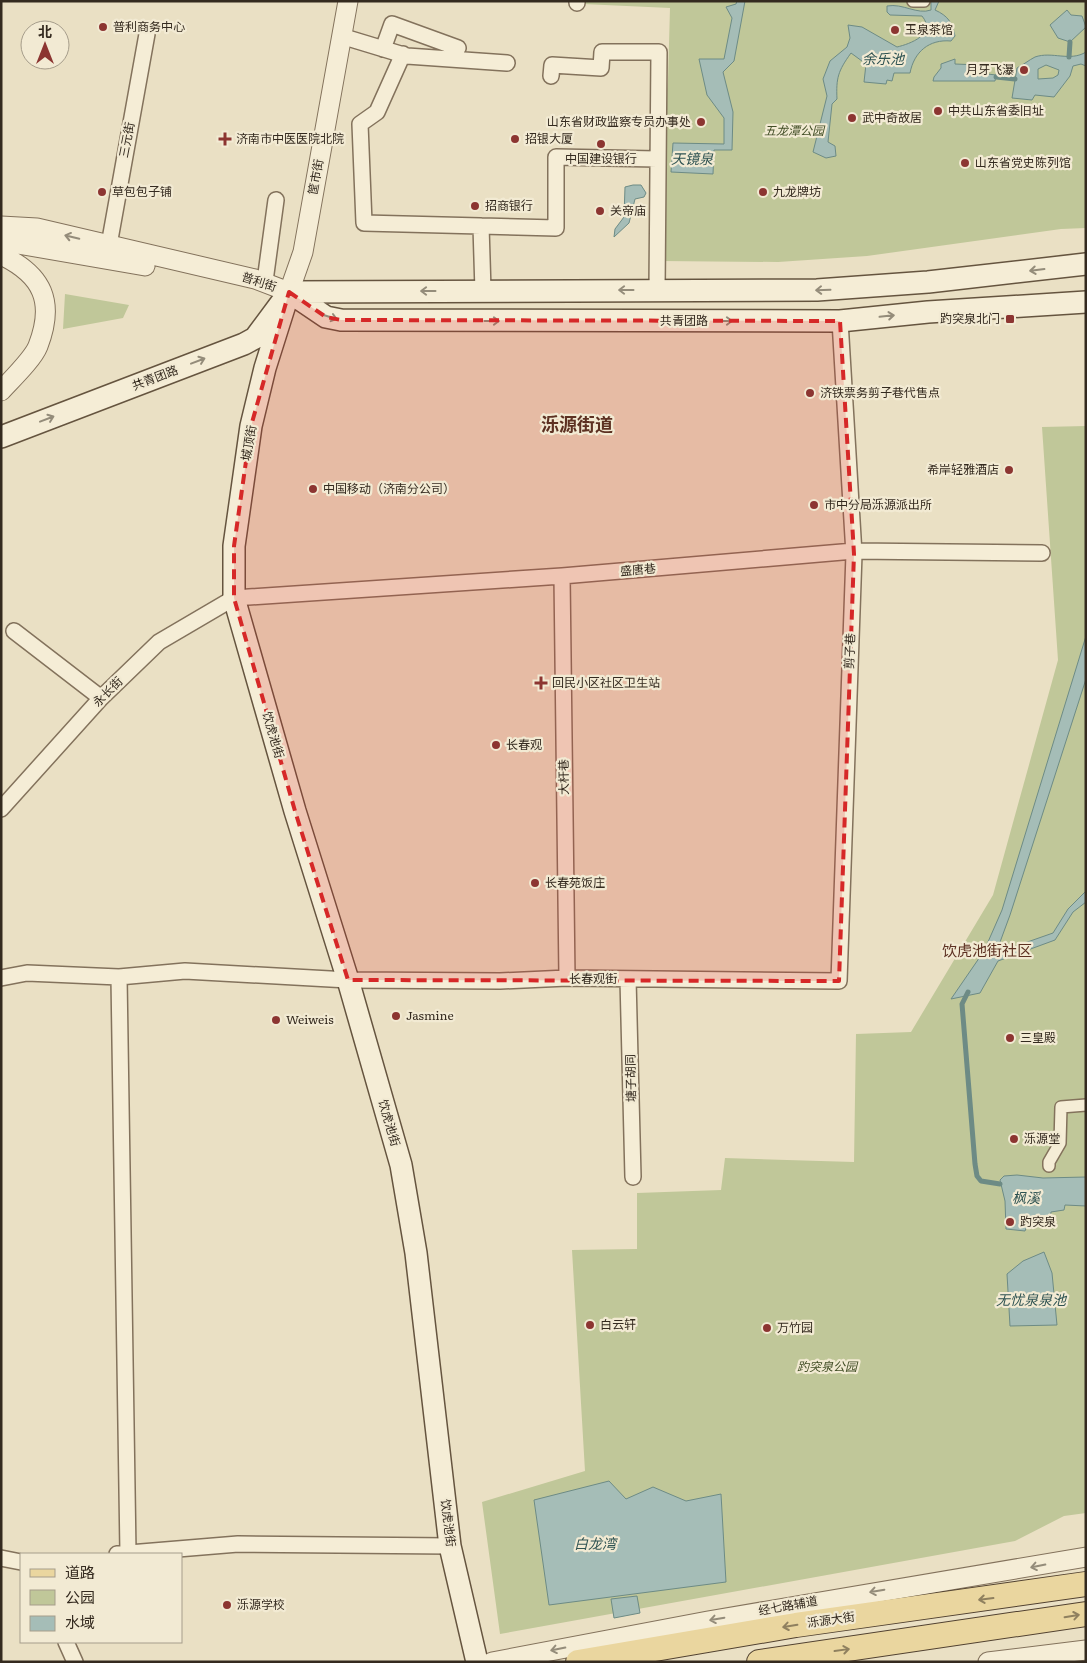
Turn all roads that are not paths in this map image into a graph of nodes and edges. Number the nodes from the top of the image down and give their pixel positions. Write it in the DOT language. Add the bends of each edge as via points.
graph roads {
  1 [pos="348,1"];
  2 [pos="913,1"];
  3 [pos="924,1"];
  4 [pos="147,34"];
  5 [pos="341,36"];
  6 [pos="458,48"];
  7 [pos="383,49"];
  8 [pos="403,54"];
  9 [pos="507,64"];
  10 [pos="551,76"];
  11 [pos="656,159"];
  12 [pos="276,200"];
  13 [pos="1,226"];
  14 [pos="481,226"];
  15 [pos="1,241"];
  16 [pos="110,245"];
  17 [pos="1,255"];
  18 [pos="1086,264"];
  19 [pos="265,282"];
  20 [pos="483,290"];
  21 [pos="657,290"];
  22 [pos="289,292"];
  23 [pos="1086,302"];
  24 [pos="840,321"];
  25 [pos="1,391"];
  26 [pos="1,437"];
  27 [pos="854,551"];
  28 [pos="1042,553"];
  29 [pos="562,576"];
  30 [pos="234,598"];
  31 [pos="14,631"];
  32 [pos="101,698"];
  33 [pos="1,809"];
  34 [pos="119,977"];
  35 [pos="1,978"];
  36 [pos="567,978"];
  37 [pos="628,979"];
  38 [pos="348,980"];
  39 [pos="838,981"];
  40 [pos="1086,1104"];
  41 [pos="1049,1166"];
  42 [pos="633,1177"];
  43 [pos="450,1546"];
  44 [pos="123,1553"];
  45 [pos="134,1553"];
  46 [pos="1086,1557"];
  47 [pos="1,1558"];
  48 [pos="20,1563"];
  49 [pos="1086,1584"];
  50 [pos="1086,1614"];
  51 [pos="66,1643"];
  52 [pos="1086,1650"];
  53 [pos="75,1662"];
  54 [pos="477,1662"];
  55 [pos="492,1662"];
  56 [pos="578,1662"];
  57 [pos="759,1662"];
  58 [pos="988,1662"];
  1 -- 5 [label="street, 筐市街"];
  2 -- 3 [label="street"];
  4 -- 16 [label="street, 三元街"];
  5 -- 7 [label="street"];
  5 -- 22 [label="street, 筐市街" via="303,252"];
  6 -- 7 [label="street" via="392,24"];
  7 -- 8 [label="street"];
  8 -- 9 [label="street"];
  8 -- 14 [label="street" via="377,112 360,124 364,223"];
  10 -- 11 [label="street" via="552,65 601,68 602,52 659,52"];
  11 -- 14 [label="street" via="556,157 556,228"];
  11 -- 21 [label="street"];
  12 -- 19 [label="street"];
  16 -- 13 [label="street, 普利街, one-way" via="37,228"];
  14 -- 20 [label="street"];
  15 -- 22 [label="street, 普利街"];
  16 -- 19 [label="street, 普利街"];
  17 -- 25 [label="street" via="35,277 46,300 38,347"];
  18 -- 21 [label="main road, one-way" via="842,289"];
  19 -- 22 [label="street, 普利街"];
  21 -- 20 [label="main road, one-way"];
  20 -- 22 [label="main road, one-way"];
  22 -- 24 [label="main road, 共青团路, one-way" via="326,317 341,320"];
  26 -- 22 [label="main road, 共青团路, one-way" via="255,338"];
  22 -- 30 [label="main road, 城顶街" via="251,426 234,546"];
  24 -- 23 [label="main road, 共青团路, one-way"];
  24 -- 27 [label="street, 剪子巷"];
  27 -- 28 [label="street, 盛唐巷"];
  27 -- 29 [label="street, 盛唐巷"];
  27 -- 39 [label="street, 剪子巷"];
  29 -- 30 [label="street, 盛唐巷"];
  29 -- 36 [label="street, 大杆巷"];
  30 -- 32 [label="street, 永长街" via="159,642"];
  30 -- 38 [label="main road, 饮虎池街"];
  31 -- 32 [label="street"];
  32 -- 33 [label="street, 永长街"];
  34 -- 35 [label="street, 长春观街" via="26,973"];
  34 -- 38 [label="street, 长春观街" via="185,971"];
  34 -- 44 [label="street"];
  36 -- 37 [label="street, 长春观街"];
  36 -- 38 [label="street, 长春观街"];
  37 -- 39 [label="street, 长春观街"];
  37 -- 42 [label="street, 塘子胡同"];
  38 -- 43 [label="main road, 饮虎池街" via="401,1165 416,1253"];
  40 -- 41 [label="street" via="1061,1107 1060,1144"];
  43 -- 45 [label="street" via="238,1544"];
  43 -- 54 [label="main road, 饮虎池街"];
  46 -- 55 [label="street, 经七路辅道, one-way" via="727,1617"];
  47 -- 48 [label="street"];
  49 -- 56 [label="main road, 泺源大街, one-way" via="796,1625"];
  57 -- 50 [label="main road, one-way"];
  51 -- 53 [label="street"];
  52 -- 58 [label="street"];
}
